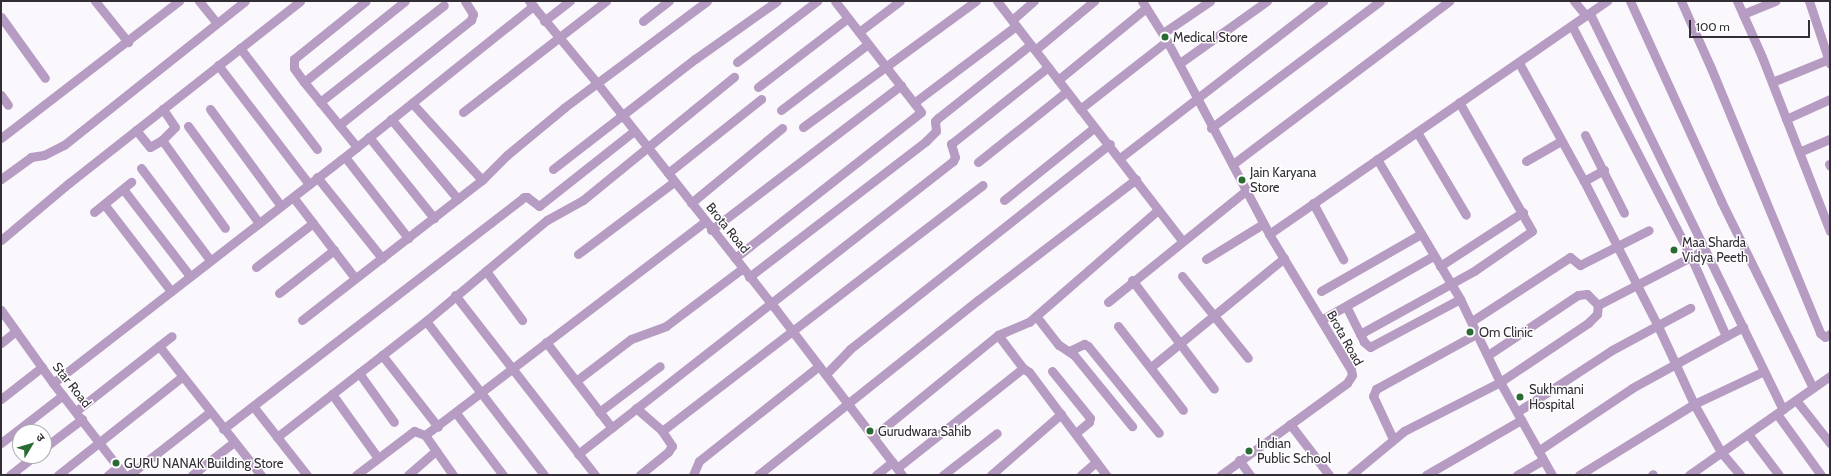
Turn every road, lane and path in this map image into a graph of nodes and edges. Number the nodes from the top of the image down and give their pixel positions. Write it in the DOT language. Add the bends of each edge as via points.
graph roads {
  1 [pos="95,1"];
  2 [pos="180,1"];
  3 [pos="199,1"];
  4 [pos="245,1"];
  5 [pos="300,1"];
  6 [pos="366,1"];
  7 [pos="405,1"];
  8 [pos="466,1"];
  9 [pos="570,1"];
  10 [pos="606,1"];
  11 [pos="669,1"];
  12 [pos="707,1"];
  13 [pos="777,1"];
  14 [pos="817,1"];
  15 [pos="900,1"];
  16 [pos="976,1"];
  17 [pos="1034,1"];
  18 [pos="1094,1"];
  19 [pos="1210,1"];
  20 [pos="1267,1"];
  21 [pos="1324,1"];
  22 [pos="1380,1"];
  23 [pos="1449,1"];
  24 [pos="1574,1"];
  25 [pos="1607,1"];
  26 [pos="1630,1"];
  27 [pos="1681,1"];
  28 [pos="1737,1"];
  29 [pos="1775,1"];
  30 [pos="1810,1"];
  31 [pos="840,2"];
  32 [pos="1001,2"];
  33 [pos="1144,3"];
  34 [pos="531,4"];
  35 [pos="444,5"];
  36 [pos="1743,14"];
  37 [pos="1588,15"];
  38 [pos="1,17"];
  39 [pos="848,18"];
  40 [pos="544,20"];
  41 [pos="643,21"];
  42 [pos="217,23"];
  43 [pos="1014,23"];
  44 [pos="1572,26"];
  45 [pos="859,32"];
  46 [pos="1165,37"];
  47 [pos="558,38"];
  48 [pos="128,42"];
  49 [pos="868,44"];
  50 [pos="240,48"];
  51 [pos="1032,48"];
  52 [pos="737,62"];
  53 [pos="1829,62"];
  54 [pos="1180,63"];
  55 [pos="1519,63"];
  56 [pos="218,66"];
  57 [pos="886,67"];
  58 [pos="1048,67"];
  59 [pos="734,77"];
  60 [pos="45,78"];
  61 [pos="1058,80"];
  62 [pos="304,82"];
  63 [pos="1772,82"];
  64 [pos="597,83"];
  65 [pos="901,85"];
  66 [pos="758,87"];
  67 [pos="1066,92"];
  68 [pos="1,95"];
  69 [pos="1196,97"];
  70 [pos="1830,99"];
  71 [pos="761,100"];
  72 [pos="320,102"];
  73 [pos="915,102"];
  74 [pos="1460,102"];
  75 [pos="412,103"];
  76 [pos="8,105"];
  77 [pos="164,109"];
  78 [pos="210,109"];
  79 [pos="1080,109"];
  80 [pos="781,110"];
  81 [pos="463,112"];
  82 [pos="622,115"];
  83 [pos="1786,118"];
  84 [pos="391,119"];
  85 [pos="338,125"];
  86 [pos="188,126"];
  87 [pos="782,128"];
  88 [pos="802,128"];
  89 [pos="1094,128"];
  90 [pos="1211,128"];
  91 [pos="136,130"];
  92 [pos="634,131"];
  93 [pos="1417,132"];
  94 [pos="1585,135"];
  95 [pos="369,137"];
  96 [pos="1,138"];
  97 [pos="1830,139"];
  98 [pos="162,140"];
  99 [pos="1561,142"];
  100 [pos="1110,144"];
  101 [pos="356,147"];
  102 [pos="647,148"];
  103 [pos="317,149"];
  104 [pos="1799,152"];
  105 [pos="345,157"];
  106 [pos="1120,158"];
  107 [pos="1377,159"];
  108 [pos="1526,161"];
  109 [pos="978,162"];
  110 [pos="1233,164"];
  111 [pos="141,168"];
  112 [pos="553,169"];
  113 [pos="1604,170"];
  114 [pos="668,173"];
  115 [pos="317,177"];
  116 [pos="1,178"];
  117 [pos="1136,179"];
  118 [pos="482,180"];
  119 [pos="1584,181"];
  120 [pos="131,182"];
  121 [pos="674,182"];
  122 [pos="309,184"];
  123 [pos="983,185"];
  124 [pos="123,188"];
  125 [pos="1247,190"];
  126 [pos="293,197"];
  127 [pos="458,199"];
  128 [pos="1004,200"];
  129 [pos="691,203"];
  130 [pos="1313,203"];
  131 [pos="104,204"];
  132 [pos="281,206"];
  133 [pos="1158,210"];
  134 [pos="94,212"];
  135 [pos="1523,212"];
  136 [pos="1624,213"];
  137 [pos="1466,215"];
  138 [pos="434,218"];
  139 [pos="704,222"];
  140 [pos="259,223"];
  141 [pos="313,223"];
  142 [pos="1263,224"];
  143 [pos="225,228"];
  144 [pos="711,230"];
  145 [pos="1649,230"];
  146 [pos="1830,231"];
  147 [pos="1269,234"];
  148 [pos="1421,234"];
  149 [pos="408,238"];
  150 [pos="1,240"];
  151 [pos="1182,240"];
  152 [pos="1616,246"];
  153 [pos="334,250"];
  154 [pos="1704,250"];
  155 [pos="578,254"];
  156 [pos="1433,256"];
  157 [pos="1691,257"];
  158 [pos="382,258"];
  159 [pos="735,258"];
  160 [pos="1284,258"];
  161 [pos="1206,259"];
  162 [pos="1343,259"];
  163 [pos="210,260"];
  164 [pos="1440,266"];
  165 [pos="256,267"];
  166 [pos="743,268"];
  167 [pos="486,271"];
  168 [pos="190,276"];
  169 [pos="1182,276"];
  170 [pos="749,277"];
  171 [pos="355,278"];
  172 [pos="1132,280"];
  173 [pos="1451,284"];
  174 [pos="1636,286"];
  175 [pos="171,291"];
  176 [pos="1321,291"];
  177 [pos="279,294"];
  178 [pos="455,295"];
  179 [pos="1460,299"];
  180 [pos="1108,302"];
  181 [pos="771,303"];
  182 [pos="1598,305"];
  183 [pos="1346,306"];
  184 [pos="1690,308"];
  185 [pos="1,310"];
  186 [pos="1036,316"];
  187 [pos="1215,316"];
  188 [pos="302,320"];
  189 [pos="522,320"];
  190 [pos="1321,320"];
  191 [pos="426,321"];
  192 [pos="1472,321"];
  193 [pos="1657,324"];
  194 [pos="1118,326"];
  195 [pos="1743,327"];
  196 [pos="16,331"];
  197 [pos="794,333"];
  198 [pos="1478,333"];
  199 [pos="1360,334"];
  200 [pos="1830,334"];
  201 [pos="998,335"];
  202 [pos="172,336"];
  203 [pos="1726,336"];
  204 [pos="546,342"];
  205 [pos="1,343"];
  206 [pos="1180,344"];
  207 [pos="159,346"];
  208 [pos="1069,351"];
  209 [pos="382,355"];
  210 [pos="1488,355"];
  211 [pos="1248,358"];
  212 [pos="1674,364"];
  213 [pos="660,366"];
  214 [pos="819,366"];
  215 [pos="42,367"];
  216 [pos="1151,367"];
  217 [pos="1023,368"];
  218 [pos="511,370"];
  219 [pos="1052,371"];
  220 [pos="1764,371"];
  221 [pos="359,373"];
  222 [pos="826,374"];
  223 [pos="183,376"];
  224 [pos="1828,380"];
  225 [pos="576,381"];
  226 [pos="1500,382"];
  227 [pos="52,383"];
  228 [pos="1214,388"];
  229 [pos="1813,388"];
  230 [pos="483,392"];
  231 [pos="332,394"];
  232 [pos="63,395"];
  233 [pos="1,399"];
  234 [pos="1796,400"];
  235 [pos="849,404"];
  236 [pos="1694,404"];
  237 [pos="253,406"];
  238 [pos="636,408"];
  239 [pos="1184,410"];
  240 [pos="210,412"];
  241 [pos="599,412"];
  242 [pos="1517,412"];
  243 [pos="1780,412"];
  244 [pos="456,413"];
  245 [pos="1062,414"];
  246 [pos="79,415"];
  247 [pos="1521,420"];
  248 [pos="394,422"];
  249 [pos="1290,424"];
  250 [pos="1132,426"];
  251 [pos="438,427"];
  252 [pos="612,428"];
  253 [pos="224,429"];
  254 [pos="662,432"];
  255 [pos="997,433"];
  256 [pos="1076,433"];
  257 [pos="1159,433"];
  258 [pos="1748,434"];
  259 [pos="425,435"];
  260 [pos="874,436"];
  261 [pos="277,437"];
  262 [pos="1393,439"];
  263 [pos="52,440"];
  264 [pos="234,442"];
  265 [pos="99,443"];
  266 [pos="1830,443"];
  267 [pos="1,444"];
  268 [pos="436,451"];
  269 [pos="1538,451"];
  270 [pos="1722,452"];
  271 [pos="578,454"];
  272 [pos="378,458"];
  273 [pos="1239,460"];
  274 [pos="1543,460"];
  275 [pos="1096,462"];
  276 [pos="24,464"];
  277 [pos="118,467"];
  278 [pos="897,468"];
  279 [pos="1691,474"];
  280 [pos="10,475"];
  281 [pos="58,475"];
  282 [pos="108,475"];
  283 [pos="124,475"];
  284 [pos="129,475"];
  285 [pos="192,475"];
  286 [pos="261,475"];
  287 [pos="307,475"];
  288 [pos="356,475"];
  289 [pos="408,475"];
  290 [pos="454,475"];
  291 [pos="503,475"];
  292 [pos="544,475"];
  293 [pos="595,475"];
  294 [pos="640,475"];
  295 [pos="693,475"];
  296 [pos="758,475"];
  297 [pos="876,475"];
  298 [pos="943,475"];
  299 [pos="991,475"];
  300 [pos="1081,475"];
  301 [pos="1106,475"];
  302 [pos="1221,475"];
  303 [pos="1250,475"];
  304 [pos="1329,475"];
  305 [pos="1351,475"];
  306 [pos="1426,475"];
  307 [pos="1517,475"];
  308 [pos="1552,475"];
  309 [pos="1579,475"];
  310 [pos="1740,475"];
  311 [pos="1779,475"];
  312 [pos="1821,475"];
  1 -- 48 [label="street"];
  2 -- 48 [label="street"];
  3 -- 42 [label="street"];
  4 -- 42 [label="street"];
  5 -- 50 [label="street"];
  6 -- 62 [label="street" via="294,59 294,68"];
  7 -- 62 [label="street"];
  8 -- 85 [label="street" via="473,14 471,20"];
  9 -- 40 [label="street"];
  10 -- 47 [label="street"];
  11 -- 41 [label="street"];
  12 -- 64 [label="street"];
  13 -- 82 [label="street"];
  14 -- 52 [label="street"];
  15 -- 45 [label="street"];
  16 -- 57 [label="street"];
  17 -- 43 [label="street"];
  18 -- 51 [label="street"];
  19 -- 46 [label="street"];
  20 -- 54 [label="street"];
  21 -- 69 [label="street"];
  22 -- 90 [label="street"];
  23 -- 110 [label="street"];
  24 -- 37 [label="street"];
  25 -- 37 [label="street"];
  26 -- 229 [label="street" via="1722,201"];
  27 -- 200 [label="street" via="1820,333 1825,337"];
  28 -- 36 [label="street"];
  29 -- 36 [label="street"];
  30 -- 53 [label="street"];
  31 -- 39 [label="street"];
  32 -- 43 [label="street"];
  33 -- 46 [label="street, Brota Road"];
  33 -- 61 [label="street"];
  34 -- 40 [label="street, Brota Road"];
  34 -- 75 [label="street"];
  35 -- 72 [label="street"];
  36 -- 63 [label="street"];
  37 -- 44 [label="street"];
  37 -- 154 [label="street"];
  38 -- 60 [label="street"];
  39 -- 45 [label="street"];
  39 -- 66 [label="street"];
  40 -- 47 [label="street, Brota Road"];
  42 -- 116 [label="street" via="64,145 50,154 31,157"];
  43 -- 51 [label="street"];
  43 -- 73 [label="street"];
  44 -- 55 [label="street"];
  44 -- 157 [label="street"];
  45 -- 49 [label="street"];
  46 -- 54 [label="street, Brota Road"];
  46 -- 79 [label="street"];
  47 -- 64 [label="street, Brota Road"];
  47 -- 81 [label="street"];
  48 -- 96 [label="street"];
  49 -- 57 [label="street"];
  49 -- 80 [label="street"];
  50 -- 56 [label="street"];
  50 -- 103 [label="street"];
  51 -- 58 [label="street"];
  51 -- 170 [label="street" via="938,118 935,121 936,131 926,141"];
  53 -- 63 [label="street"];
  54 -- 69 [label="street, Brota Road"];
  55 -- 74 [label="street"];
  55 -- 99 [label="street"];
  56 -- 77 [label="street"];
  56 -- 122 [label="street"];
  57 -- 65 [label="street"];
  57 -- 88 [label="street"];
  58 -- 61 [label="street"];
  58 -- 181 [label="street" via="951,144 950,147 956,157 953,161"];
  59 -- 102 [label="street"];
  61 -- 67 [label="street"];
  62 -- 72 [label="street"];
  63 -- 83 [label="street"];
  64 -- 82 [label="street, Brota Road"];
  64 -- 118 [label="street" via="506,154"];
  65 -- 73 [label="street"];
  65 -- 144 [label="street"];
  67 -- 79 [label="street"];
  67 -- 109 [label="street"];
  68 -- 76 [label="street"];
  69 -- 90 [label="street, Brota Road"];
  69 -- 106 [label="street"];
  70 -- 83 [label="street"];
  71 -- 114 [label="street"];
  72 -- 85 [label="street"];
  73 -- 159 [label="street" via="921,109 920,113"];
  74 -- 93 [label="street"];
  74 -- 135 [label="street"];
  75 -- 84 [label="street"];
  75 -- 118 [label="street"];
  77 -- 91 [label="street"];
  77 -- 98 [label="street" via="175,127"];
  78 -- 132 [label="street"];
  79 -- 89 [label="street"];
  82 -- 92 [label="street, Brota Road"];
  82 -- 112 [label="street"];
  83 -- 104 [label="street"];
  84 -- 95 [label="street"];
  84 -- 127 [label="street"];
  85 -- 101 [label="street"];
  86 -- 140 [label="street"];
  87 -- 129 [label="street"];
  89 -- 100 [label="street"];
  89 -- 128 [label="street"];
  90 -- 110 [label="street, Brota Road"];
  91 -- 98 [label="street" via="150,147"];
  91 -- 150 [label="street"];
  92 -- 102 [label="street, Brota Road"];
  92 -- 237 [label="street" via="539,206 527,196 524,197"];
  93 -- 107 [label="street"];
  93 -- 137 [label="street"];
  94 -- 113 [label="street"];
  95 -- 101 [label="street"];
  95 -- 138 [label="street"];
  97 -- 104 [label="street"];
  98 -- 143 [label="street"];
  99 -- 108 [label="street"];
  99 -- 119 [label="street"];
  100 -- 106 [label="street"];
  100 -- 222 [label="street" via="850,349"];
  101 -- 105 [label="street"];
  102 -- 114 [label="street, Brota Road"];
  102 -- 167 [label="street" via="583,200 547,220"];
  104 -- 146 [label="street"];
  105 -- 115 [label="street"];
  105 -- 149 [label="street"];
  106 -- 117 [label="street"];
  107 -- 130 [label="street"];
  107 -- 148 [label="street"];
  110 -- 125 [label="street, Brota Road"];
  111 -- 163 [label="street"];
  113 -- 119 [label="street"];
  113 -- 136 [label="street"];
  114 -- 121 [label="street, Brota Road"];
  115 -- 122 [label="street"];
  115 -- 158 [label="street"];
  117 -- 133 [label="street"];
  117 -- 235 [label="street" via="978,300"];
  118 -- 127 [label="street"];
  119 -- 152 [label="street"];
  120 -- 124 [label="street"];
  121 -- 129 [label="street, Brota Road"];
  121 -- 155 [label="street"];
  122 -- 126 [label="street"];
  123 -- 197 [label="street"];
  124 -- 131 [label="street"];
  124 -- 168 [label="street"];
  125 -- 142 [label="street, Brota Road"];
  125 -- 151 [label="street"];
  126 -- 132 [label="street"];
  126 -- 141 [label="street"];
  127 -- 138 [label="street"];
  129 -- 139 [label="street, Brota Road"];
  130 -- 147 [label="street"];
  130 -- 162 [label="street"];
  131 -- 134 [label="street"];
  131 -- 175 [label="street"];
  132 -- 140 [label="street"];
  133 -- 151 [label="street"];
  133 -- 186 [label="street"];
  135 -- 164 [label="street"];
  135 -- 173 [label="street" via="1532,232"];
  138 -- 149 [label="street"];
  139 -- 144 [label="street, Brota Road"];
  139 -- 204 [label="street"];
  140 -- 163 [label="street"];
  141 -- 153 [label="street"];
  141 -- 165 [label="street"];
  142 -- 147 [label="street, Brota Road"];
  142 -- 161 [label="street"];
  144 -- 159 [label="street, Brota Road"];
  145 -- 152 [label="street"];
  147 -- 160 [label="street, Brota Road"];
  148 -- 156 [label="street"];
  148 -- 176 [label="street"];
  149 -- 158 [label="street"];
  151 -- 172 [label="street"];
  152 -- 174 [label="street"];
  152 -- 192 [label="street" via="1580,265 1570,257"];
  153 -- 171 [label="street"];
  153 -- 177 [label="street"];
  154 -- 157 [label="street"];
  154 -- 195 [label="street"];
  156 -- 164 [label="street"];
  156 -- 183 [label="street"];
  157 -- 174 [label="street"];
  157 -- 203 [label="street"];
  158 -- 171 [label="street"];
  159 -- 166 [label="street, Brota Road"];
  160 -- 187 [label="street"];
  160 -- 190 [label="street, Brota Road"];
  163 -- 168 [label="street"];
  164 -- 173 [label="street"];
  166 -- 170 [label="street, Brota Road"];
  166 -- 225 [label="street" via="666,326 631,339"];
  167 -- 178 [label="street"];
  167 -- 189 [label="street"];
  168 -- 175 [label="street"];
  169 -- 187 [label="street"];
  170 -- 181 [label="street, Brota Road"];
  171 -- 188 [label="street"];
  172 -- 180 [label="street"];
  172 -- 206 [label="street"];
  173 -- 179 [label="street"];
  173 -- 199 [label="street"];
  174 -- 182 [label="street"];
  174 -- 193 [label="street"];
  175 -- 227 [label="street"];
  178 -- 191 [label="street"];
  178 -- 218 [label="street"];
  179 -- 192 [label="street"];
  179 -- 199 [label="street" via="1370,347"];
  181 -- 197 [label="street, Brota Road"];
  181 -- 238 [label="street"];
  182 -- 210 [label="street" via="1587,294 1578,295"];
  182 -- 226 [label="street" via="1597,314 1588,323"];
  183 -- 190 [label="street"];
  183 -- 199 [label="street"];
  184 -- 193 [label="street"];
  185 -- 196 [label="street, Star Road"];
  186 -- 201 [label="street"];
  186 -- 208 [label="street" via="1059,345"];
  187 -- 206 [label="street"];
  187 -- 211 [label="street"];
  190 -- 249 [label="street, Brota Road" via="1352,375 1347,383"];
  191 -- 209 [label="street"];
  191 -- 230 [label="street"];
  192 -- 198 [label="street"];
  193 -- 212 [label="street"];
  193 -- 242 [label="street"];
  194 -- 216 [label="street"];
  195 -- 203 [label="street"];
  195 -- 220 [label="street"];
  196 -- 205 [label="street"];
  196 -- 215 [label="street, Star Road"];
  197 -- 214 [label="street, Brota Road"];
  197 -- 254 [label="street"];
  198 -- 210 [label="street"];
  198 -- 262 [label="street" via="1376,389 1373,396"];
  201 -- 217 [label="street"];
  201 -- 260 [label="street"];
  202 -- 207 [label="street"];
  203 -- 212 [label="street"];
  204 -- 218 [label="street"];
  204 -- 225 [label="street"];
  206 -- 216 [label="street"];
  206 -- 228 [label="street"];
  207 -- 223 [label="street"];
  207 -- 246 [label="street"];
  208 -- 250 [label="street"];
  208 -- 257 [label="street" via="1084,344 1088,346"];
  209 -- 221 [label="street"];
  209 -- 251 [label="street"];
  210 -- 226 [label="street"];
  212 -- 236 [label="street"];
  212 -- 269 [label="street"];
  213 -- 241 [label="street"];
  214 -- 222 [label="street, Brota Road"];
  214 -- 295 [label="street" via="698,461"];
  215 -- 227 [label="street, Star Road"];
  215 -- 233 [label="street"];
  216 -- 239 [label="street"];
  217 -- 245 [label="street" via="1030,372"];
  217 -- 278 [label="street"];
  218 -- 230 [label="street"];
  218 -- 271 [label="street"];
  219 -- 256 [label="street" via="1090,418"];
  220 -- 236 [label="street"];
  220 -- 243 [label="street"];
  221 -- 231 [label="street"];
  221 -- 248 [label="street"];
  222 -- 235 [label="street, Brota Road"];
  223 -- 240 [label="street"];
  223 -- 265 [label="street"];
  224 -- 229 [label="street"];
  225 -- 241 [label="street"];
  226 -- 242 [label="street"];
  226 -- 262 [label="street"];
  227 -- 232 [label="street, Star Road"];
  229 -- 234 [label="street"];
  230 -- 244 [label="street"];
  230 -- 292 [label="street"];
  231 -- 261 [label="street"];
  231 -- 272 [label="street"];
  232 -- 246 [label="street, Star Road"];
  232 -- 267 [label="street"];
  234 -- 243 [label="street"];
  234 -- 266 [label="street"];
  235 -- 260 [label="street, Brota Road"];
  235 -- 296 [label="street"];
  236 -- 270 [label="street"];
  236 -- 309 [label="street"];
  237 -- 253 [label="street"];
  237 -- 261 [label="street"];
  238 -- 252 [label="street"];
  238 -- 254 [label="street"];
  240 -- 253 [label="street"];
  240 -- 284 [label="street"];
  241 -- 252 [label="street"];
  242 -- 247 [label="street"];
  243 -- 258 [label="street"];
  243 -- 312 [label="street"];
  244 -- 251 [label="street"];
  244 -- 291 [label="street"];
  245 -- 256 [label="street"];
  245 -- 299 [label="street"];
  246 -- 263 [label="street"];
  246 -- 265 [label="street, Star Road"];
  247 -- 269 [label="street"];
  247 -- 306 [label="street"];
  249 -- 273 [label="street, Brota Road"];
  249 -- 304 [label="street"];
  251 -- 259 [label="street"];
  252 -- 271 [label="street"];
  253 -- 264 [label="street"];
  254 -- 294 [label="street" via="672,443 670,450"];
  255 -- 298 [label="street"];
  256 -- 275 [label="street"];
  258 -- 270 [label="street"];
  258 -- 311 [label="street"];
  259 -- 268 [label="street"];
  259 -- 272 [label="street" via="414,432 408,434"];
  260 -- 278 [label="street, Brota Road"];
  261 -- 287 [label="street"];
  262 -- 305 [label="street"];
  264 -- 285 [label="street"];
  264 -- 286 [label="street"];
  265 -- 277 [label="street, Star Road"];
  265 -- 281 [label="street"];
  268 -- 289 [label="street"];
  268 -- 290 [label="street"];
  269 -- 274 [label="street"];
  270 -- 279 [label="street"];
  270 -- 310 [label="street"];
  271 -- 293 [label="street"];
  272 -- 288 [label="street"];
  273 -- 302 [label="street, Brota Road"];
  273 -- 303 [label="street"];
  274 -- 307 [label="street"];
  274 -- 308 [label="street"];
  275 -- 300 [label="street"];
  275 -- 301 [label="street"];
  276 -- 280 [label="street"];
  277 -- 282 [label="street"];
  277 -- 283 [label="street, Star Road"];
  278 -- 297 [label="street"];
}
